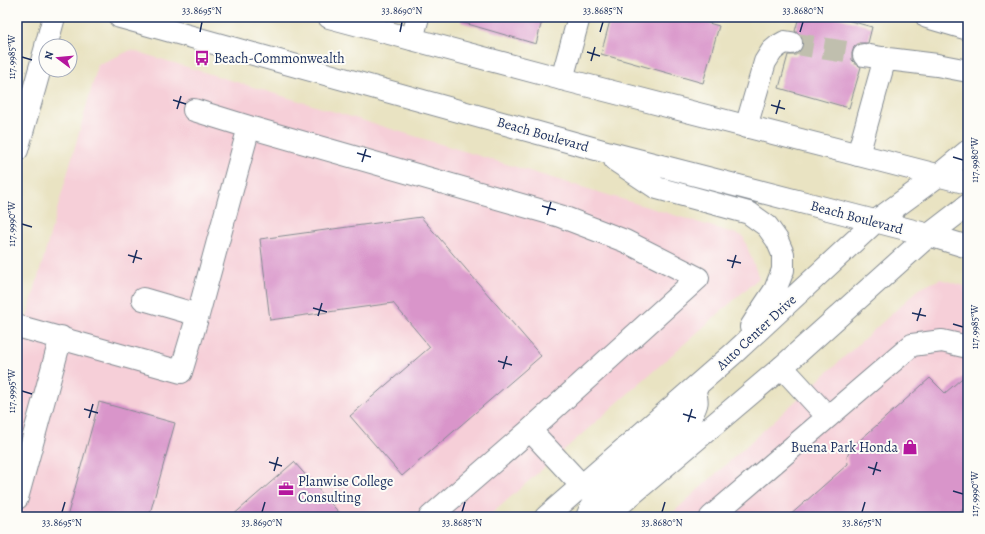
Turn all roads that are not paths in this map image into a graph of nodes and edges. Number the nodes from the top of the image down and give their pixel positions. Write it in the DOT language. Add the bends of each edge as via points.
graph roads {
  1 [pos="54,17"];
  2 [pos="120,17"];
  3 [pos="329,17"];
  4 [pos="418,17"];
  5 [pos="579,17"];
  6 [pos="928,17"];
  7 [pos="968,29"];
  8 [pos="48,38"];
  9 [pos="412,39"];
  10 [pos="791,43"];
  11 [pos="968,71"];
  12 [pos="38,75"];
  13 [pos="562,79"];
  14 [pos="194,110"];
  15 [pos="249,127"];
  16 [pos="746,127"];
  17 [pos="17,150"];
  18 [pos="603,151"];
  19 [pos="968,151"];
  20 [pos="858,155"];
  21 [pos="939,175"];
  22 [pos="968,183"];
  23 [pos="968,205"];
  24 [pos="876,221"];
  25 [pos="929,236"];
  26 [pos="968,247"];
  27 [pos="143,299"];
  28 [pos="198,315"];
  29 [pos="17,326"];
  30 [pos="61,337"];
  31 [pos="968,347"];
  32 [pos="734,353"];
  33 [pos="782,367"];
  34 [pos="694,389"];
  35 [pos="828,417"];
  36 [pos="530,430"];
  37 [pos="582,486"];
  38 [pos="17,498"];
  39 [pos="430,517"];
  40 [pos="546,517"];
  41 [pos="587,517"];
  42 [pos="605,517"];
  43 [pos="711,517"];
  1 -- 8 [label="main road"];
  2 -- 18 [label="main road, Beach Boulevard"];
  3 -- 9 [label="main road"];
  4 -- 9 [label="main road"];
  5 -- 13 [label="main road"];
  6 -- 7 [label="main road"];
  9 -- 13 [label="main road"];
  10 -- 16 [label="main road" via="785,42 778,46 765,62"];
  11 -- 20 [label="main road" via="875,57"];
  12 -- 17 [label="main road"];
  13 -- 16 [label="main road"];
  14 -- 15 [label="main road"];
  15 -- 28 [label="main road"];
  15 -- 36 [label="main road" via="560,216 624,241 698,278"];
  16 -- 20 [label="main road"];
  18 -- 24 [label="main road, Beach Boulevard"];
  18 -- 32 [label="main road" via="657,188 749,213 767,226 777,240 783,254 783,270 775,290"];
  19 -- 21 [label="main road, Auto Center Drive"];
  20 -- 21 [label="main road"];
  21 -- 22 [label="main road"];
  21 -- 24 [label="main road, Auto Center Drive"];
  23 -- 25 [label="main road"];
  24 -- 25 [label="main road, Beach Boulevard"];
  24 -- 32 [label="main road, Auto Center Drive"];
  25 -- 26 [label="main road, Beach Boulevard"];
  25 -- 33 [label="main road"];
  27 -- 28 [label="main road"];
  28 -- 30 [label="main road" via="181,372"];
  29 -- 30 [label="main road"];
  30 -- 38 [label="main road"];
  31 -- 35 [label="main road" via="942,340 912,345"];
  32 -- 34 [label="main road, Auto Center Drive"];
  33 -- 35 [label="main road"];
  33 -- 42 [label="main road"];
  34 -- 37 [label="main road, Auto Center Drive"];
  34 -- 41 [label="main road" via="697,399 691,416 598,497"];
  35 -- 43 [label="main road"];
  36 -- 37 [label="main road"];
  36 -- 39 [label="main road"];
  37 -- 40 [label="main road, Auto Center Drive"];
}
